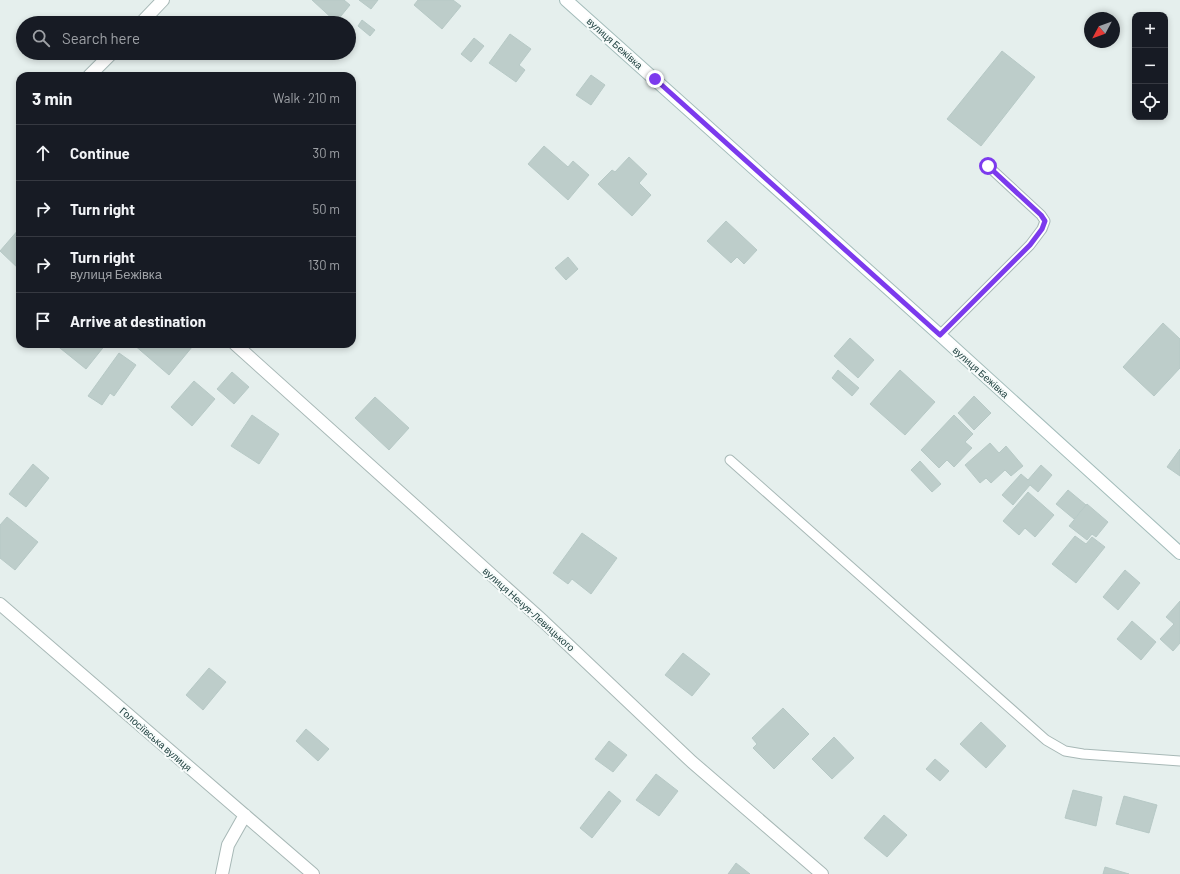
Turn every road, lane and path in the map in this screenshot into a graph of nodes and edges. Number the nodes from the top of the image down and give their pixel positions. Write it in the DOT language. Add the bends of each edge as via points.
graph roads {
  1 [pos="163,0"];
  2 [pos="566,0"];
  3 [pos="147,16"];
  4 [pos="105,60"];
  5 [pos="94,72"];
  6 [pos="988,166"];
  7 [pos="940,335"];
  8 [pos="239,348"];
  9 [pos="730,460"];
  10 [pos="1180,553"];
  11 [pos="0,604"];
  12 [pos="1180,761"];
  13 [pos="245,815"];
  14 [pos="222,874"];
  15 [pos="313,874"];
  16 [pos="822,874"];
  1 -- 3 [label="street"];
  2 -- 7 [label="street, вулиця Бежівка"];
  4 -- 5 [label="street"];
  6 -- 7 [label="lane" via="1045,221 1030,245"];
  7 -- 10 [label="street, вулиця Бежівка"];
  8 -- 16 [label="street, вулиця Нечуя-Левицького" via="543,621 692,762"];
  9 -- 12 [label="lane" via="1046,740 1065,751 1083,754"];
  11 -- 13 [label="street, Голосіївська вулиця"];
  13 -- 14 [label="street" via="228,845"];
  13 -- 15 [label="street, Голосіївська вулиця"];
}
